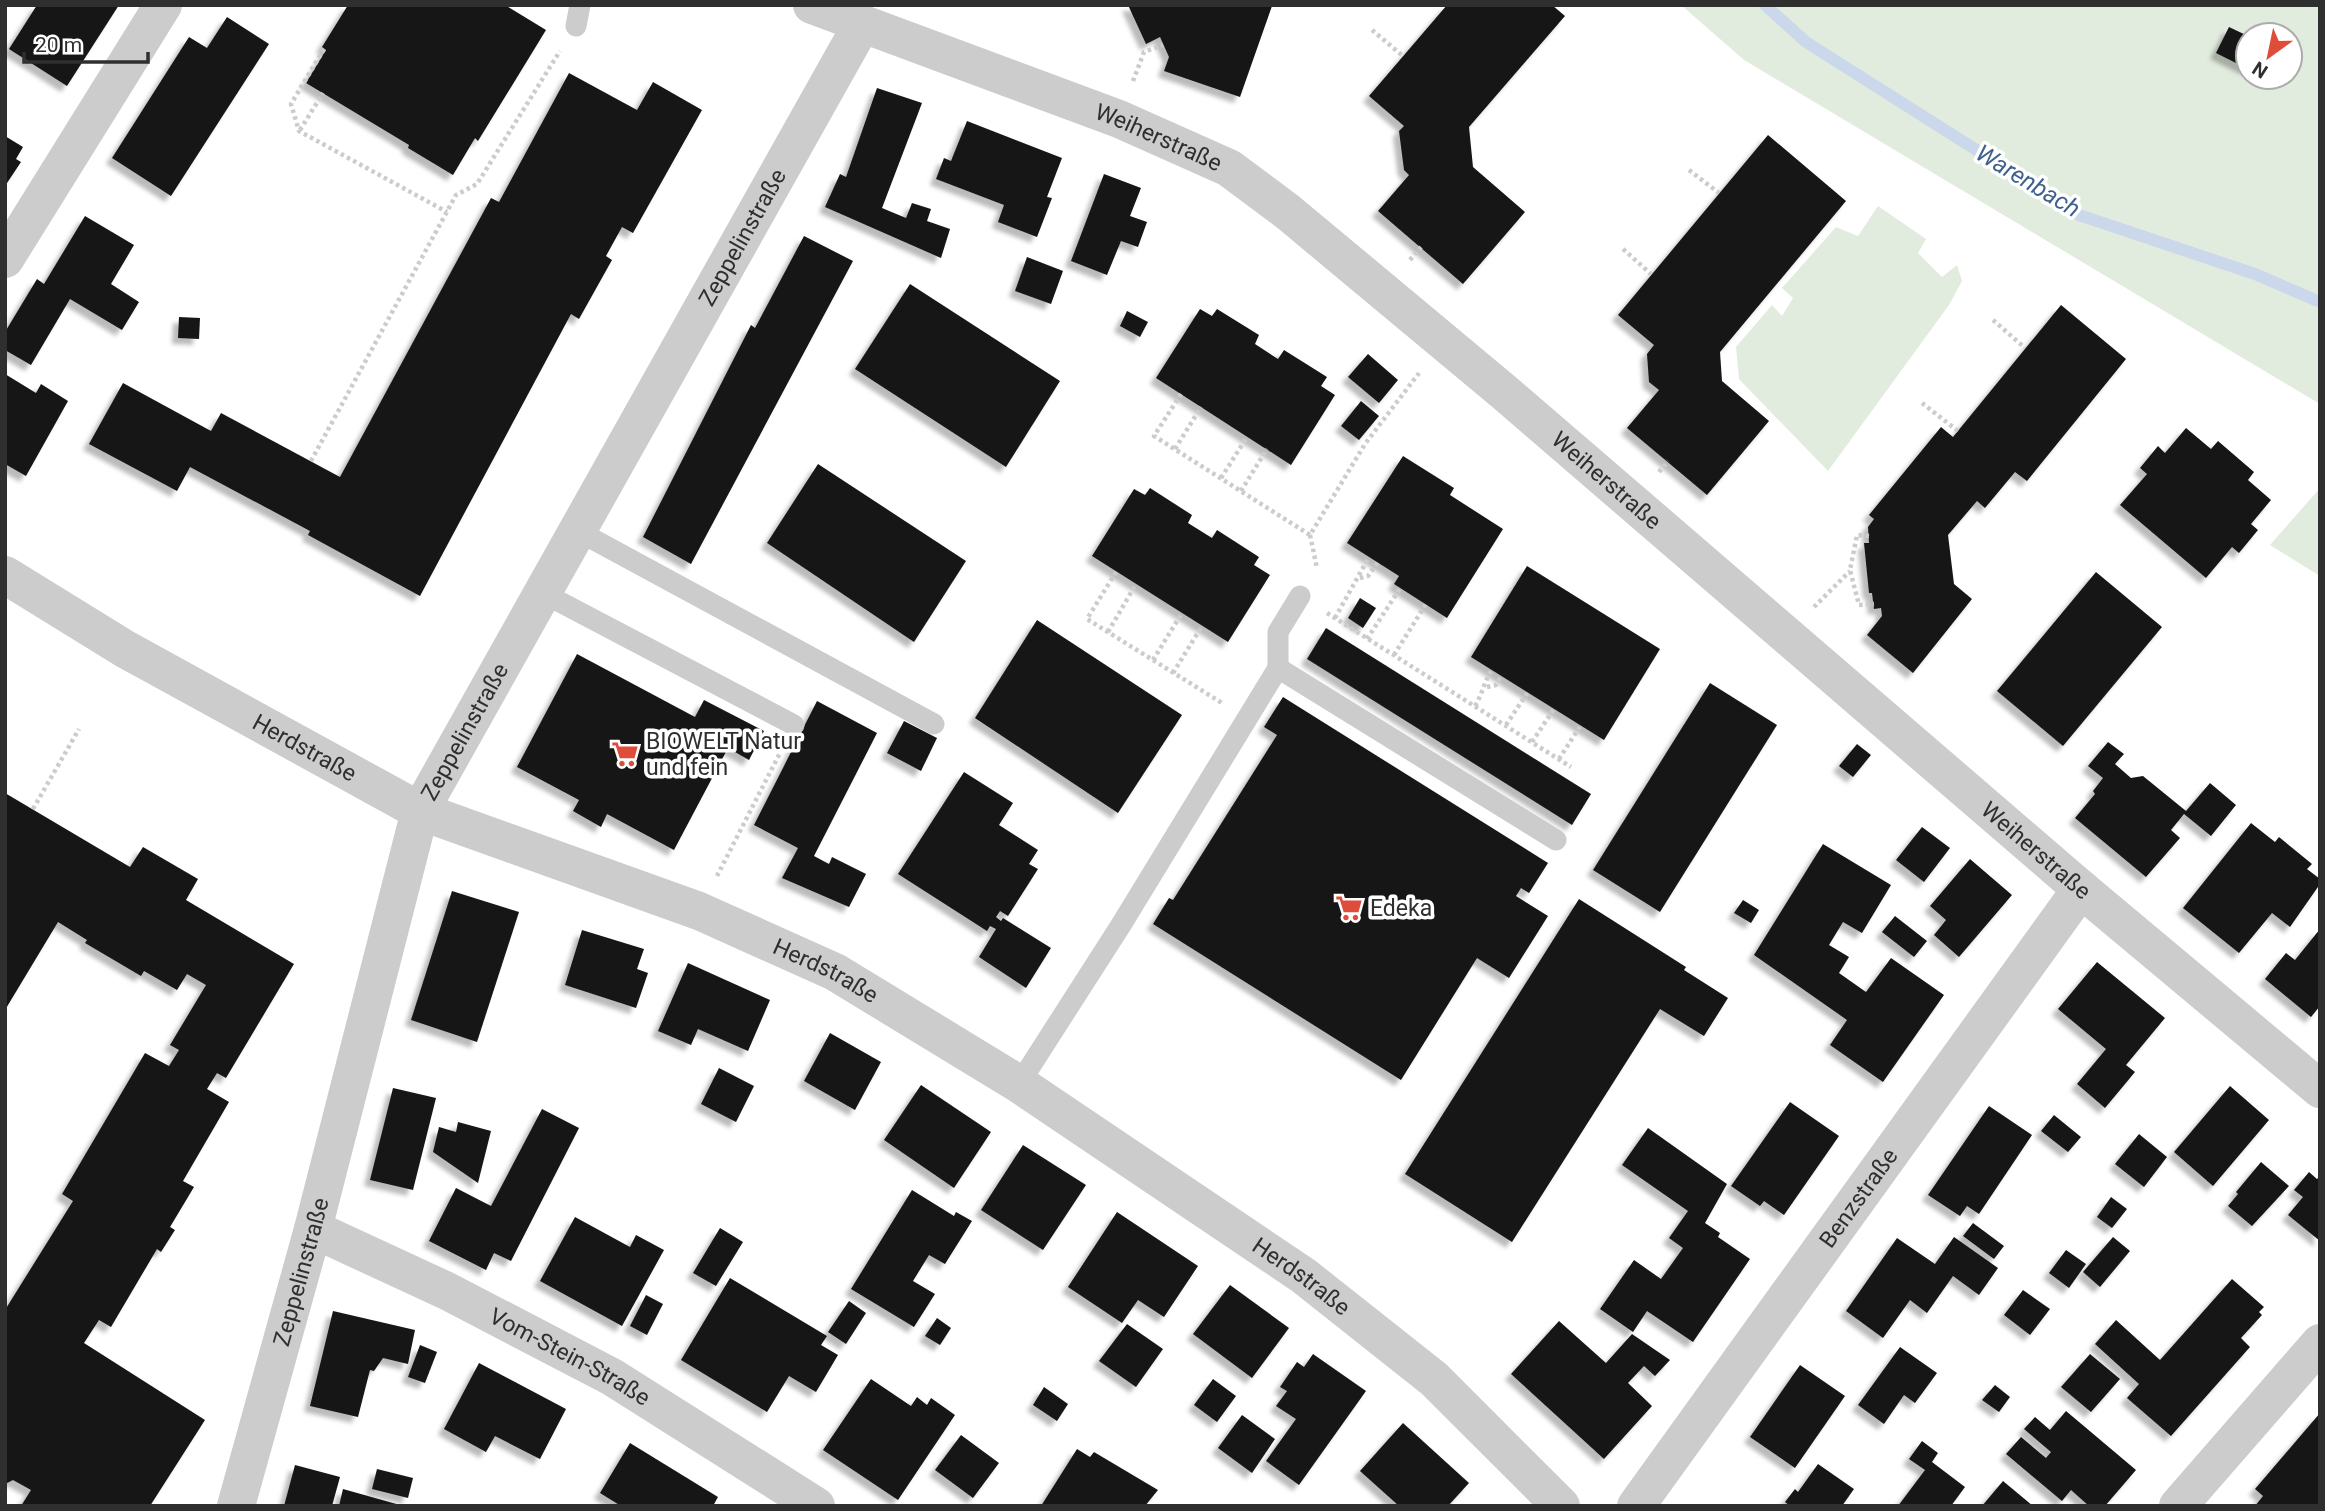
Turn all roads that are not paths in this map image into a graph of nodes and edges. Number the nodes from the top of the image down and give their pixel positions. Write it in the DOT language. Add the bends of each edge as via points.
graph roads {
  1 [pos="163,5"];
  2 [pos="812,5"];
  3 [pos="862,24"];
  4 [pos="5,260"];
  5 [pos="576,530"];
  6 [pos="5,575"];
  7 [pos="541,592"];
  8 [pos="1300,596"];
  9 [pos="1278,668"];
  10 [pos="934,724"];
  11 [pos="794,725"];
  12 [pos="420,811"];
  13 [pos="1556,840"];
  14 [pos="2081,888"];
  15 [pos="1019,1084"];
  16 [pos="2320,1089"];
  17 [pos="313,1229"];
  18 [pos="2320,1343"];
  19 [pos="236,1506"];
  20 [pos="816,1506"];
  21 [pos="1561,1506"];
  22 [pos="1636,1506"];
  23 [pos="2178,1506"];
  1 -- 4 [label="street"];
  2 -- 3 [label="street, Weiherstraße"];
  3 -- 5 [label="street, Zeppelinstraße"];
  3 -- 14 [label="street, Weiherstraße" via="1119,119 1229,168 1446,345"];
  5 -- 7 [label="street, Zeppelinstraße"];
  5 -- 10 [label="lane"];
  6 -- 12 [label="street, Herdstraße" via="125,649"];
  7 -- 11 [label="lane"];
  7 -- 12 [label="street, Zeppelinstraße"];
  8 -- 9 [label="lane" via="1278,632"];
  9 -- 13 [label="lane"];
  9 -- 15 [label="lane"];
  12 -- 15 [label="street, Herdstraße" via="699,911 835,972"];
  12 -- 17 [label="street, Zeppelinstraße"];
  14 -- 16 [label="street, Weiherstraße"];
  14 -- 22 [label="street, Benzstraße"];
  15 -- 21 [label="street, Herdstraße" via="1304,1276 1434,1379"];
  17 -- 19 [label="street, Zeppelinstraße"];
  17 -- 20 [label="street, Vom-Stein-Straße" via="455,1295 612,1377"];
  18 -- 23 [label="street"];
}
